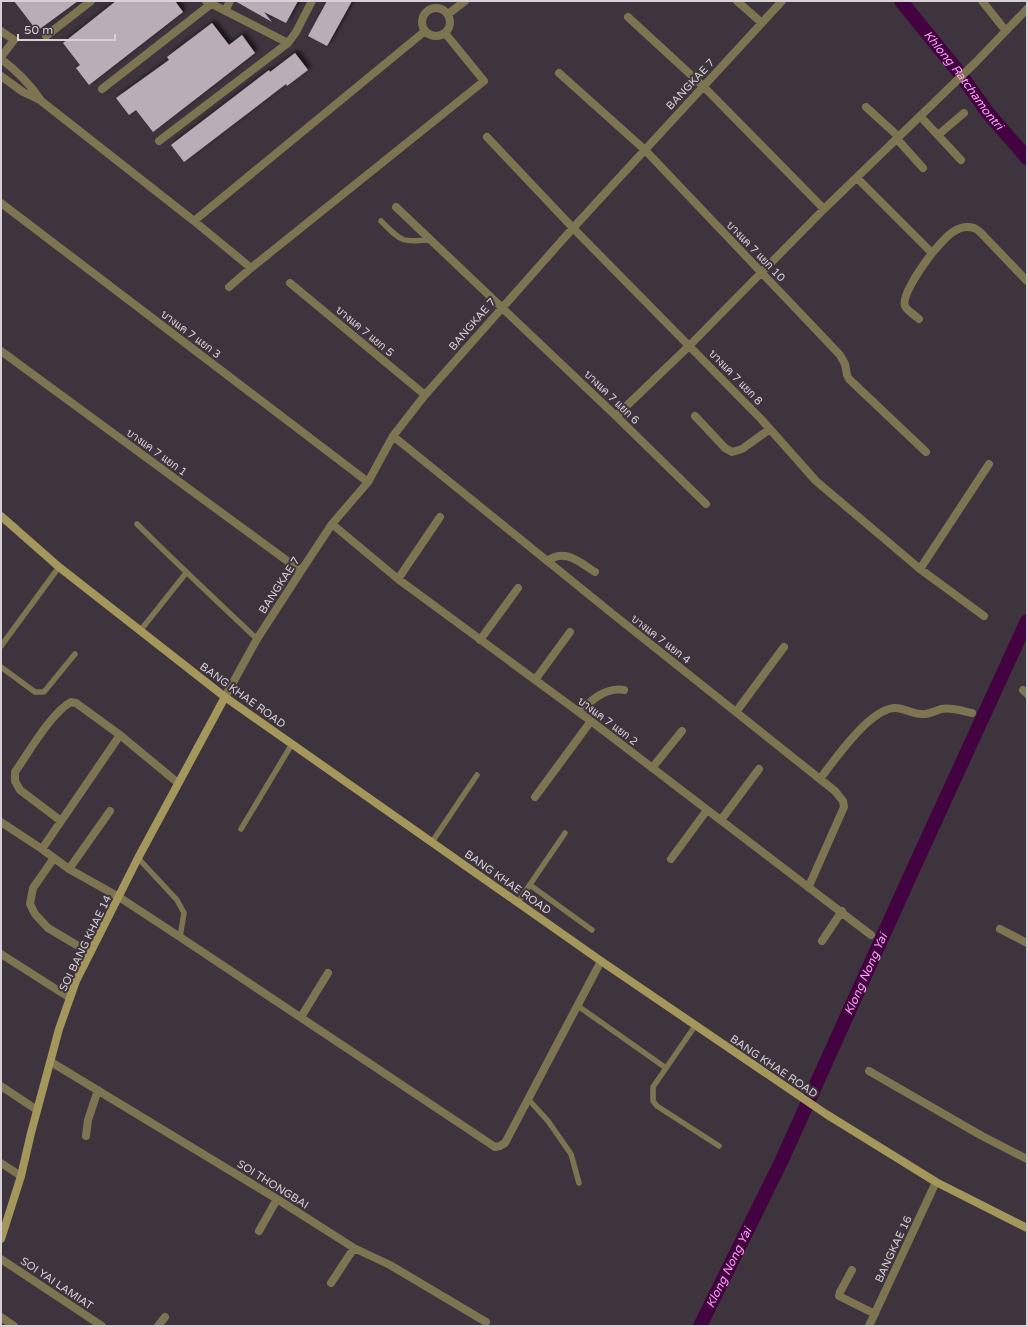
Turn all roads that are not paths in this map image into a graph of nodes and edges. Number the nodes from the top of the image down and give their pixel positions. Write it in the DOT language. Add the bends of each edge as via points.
graph roads {
  1 [pos="91,1"];
  2 [pos="230,1"];
  3 [pos="312,1"];
  4 [pos="465,1"];
  5 [pos="737,1"];
  6 [pos="782,1"];
  7 [pos="982,1"];
  8 [pos="208,2"];
  9 [pos="1027,9"];
  10 [pos="225,11"];
  11 [pos="448,14"];
  12 [pos="628,17"];
  13 [pos="762,23"];
  14 [pos="1,31"];
  15 [pos="425,31"];
  16 [pos="1006,31"];
  17 [pos="445,33"];
  18 [pos="46,36"];
  19 [pos="288,44"];
  20 [pos="1,58"];
  21 [pos="559,73"];
  22 [pos="1,76"];
  23 [pos="703,86"];
  24 [pos="102,89"];
  25 [pos="40,100"];
  26 [pos="866,107"];
  27 [pos="964,113"];
  28 [pos="920,116"];
  29 [pos="938,135"];
  30 [pos="487,137"];
  31 [pos="898,138"];
  32 [pos="159,141"];
  33 [pos="645,150"];
  34 [pos="961,160"];
  35 [pos="923,168"];
  36 [pos="857,178"];
  37 [pos="1,203"];
  38 [pos="396,208"];
  39 [pos="824,209"];
  40 [pos="194,221"];
  41 [pos="381,221"];
  42 [pos="573,228"];
  43 [pos="430,240"];
  44 [pos="932,253"];
  45 [pos="251,268"];
  46 [pos="762,273"];
  47 [pos="1027,281"];
  48 [pos="290,283"];
  49 [pos="229,287"];
  50 [pos="502,308"];
  51 [pos="919,319"];
  52 [pos="690,345"];
  53 [pos="1,351"];
  54 [pos="425,395"];
  55 [pos="616,416"];
  56 [pos="695,416"];
  57 [pos="770,429"];
  58 [pos="393,436"];
  59 [pos="926,452"];
  60 [pos="989,464"];
  61 [pos="368,482"];
  62 [pos="706,504"];
  63 [pos="1,516"];
  64 [pos="440,517"];
  65 [pos="136,524"];
  66 [pos="332,524"];
  67 [pos="547,561"];
  68 [pos="59,567"];
  69 [pos="920,569"];
  70 [pos="301,571"];
  71 [pos="595,572"];
  72 [pos="186,573"];
  73 [pos="398,579"];
  74 [pos="518,588"];
  75 [pos="984,616"];
  76 [pos="140,631"];
  77 [pos="570,632"];
  78 [pos="257,639"];
  79 [pos="480,640"];
  80 [pos="1,646"];
  81 [pos="784,647"];
  82 [pos="76,654"];
  83 [pos="1,668"];
  84 [pos="535,680"];
  85 [pos="624,690"];
  86 [pos="225,697"];
  87 [pos="736,712"];
  88 [pos="580,713"];
  89 [pos="972,713"];
  90 [pos="591,721"];
  91 [pos="682,731"];
  92 [pos="120,735"];
  93 [pos="292,744"];
  94 [pos="652,768"];
  95 [pos="759,769"];
  96 [pos="477,775"];
  97 [pos="820,778"];
  98 [pos="178,783"];
  99 [pos="535,797"];
  100 [pos="707,810"];
  101 [pos="110,811"];
  102 [pos="721,820"];
  103 [pos="61,821"];
  104 [pos="1,822"];
  105 [pos="241,828"];
  106 [pos="565,833"];
  107 [pos="432,842"];
  108 [pos="42,849"];
  109 [pos="54,858"];
  110 [pos="138,858"];
  111 [pos="671,858"];
  112 [pos="69,870"];
  113 [pos="530,885"];
  114 [pos="809,886"];
  115 [pos="119,897"];
  116 [pos="518,902"];
  117 [pos="842,911"];
  118 [pos="592,930"];
  119 [pos="1000,930"];
  120 [pos="871,935"];
  121 [pos="180,937"];
  122 [pos="822,941"];
  123 [pos="1027,944"];
  124 [pos="90,953"];
  125 [pos="1,954"];
  126 [pos="601,961"];
  127 [pos="328,973"];
  128 [pos="70,998"];
  129 [pos="578,1006"];
  130 [pos="301,1017"];
  131 [pos="696,1026"];
  132 [pos="51,1062"];
  133 [pos="666,1068"];
  134 [pos="869,1071"];
  135 [pos="1,1086"];
  136 [pos="98,1090"];
  137 [pos="528,1099"];
  138 [pos="37,1110"];
  139 [pos="86,1136"];
  140 [pos="719,1146"];
  141 [pos="1027,1159"];
  142 [pos="1,1163"];
  143 [pos="21,1176"];
  144 [pos="936,1182"];
  145 [pos="579,1183"];
  146 [pos="277,1199"];
  147 [pos="1027,1228"];
  148 [pos="259,1231"];
  149 [pos="1,1239"];
  150 [pos="354,1248"];
  151 [pos="1,1259"];
  152 [pos="852,1270"];
  153 [pos="331,1283"];
  154 [pos="875,1314"];
  155 [pos="1,1317"];
  156 [pos="165,1317"];
  157 [pos="486,1322"];
  158 [pos="14,1326"];
  159 [pos="102,1326"];
  160 [pos="158,1326"];
  161 [pos="869,1326"];
  1 -- 18 [label="street"];
  2 -- 10 [label="street"];
  3 -- 19 [label="street"];
  4 -- 11 [label="street"];
  5 -- 13 [label="street"];
  6 -- 13 [label="street, BANGKAE 7"];
  7 -- 16 [label="street"];
  8 -- 10 [label="street"];
  8 -- 24 [label="street"];
  9 -- 16 [label="street"];
  10 -- 19 [label="street"];
  11 -- 15 [label="street" via="445,10 436,8 427,11 421,23"];
  11 -- 17 [label="street" via="450,26"];
  12 -- 23 [label="street"];
  13 -- 23 [label="street, BANGKAE 7"];
  14 -- 20 [label="street" via="14,40"];
  15 -- 17 [label="street" via="432,36"];
  15 -- 40 [label="street"];
  16 -- 28 [label="street"];
  17 -- 45 [label="street" via="484,81"];
  19 -- 32 [label="street"];
  20 -- 25 [label="street" via="31,85"];
  21 -- 33 [label="street, บางแค 7 แยก 10"];
  22 -- 25 [label="street" via="23,92"];
  23 -- 33 [label="street, BANGKAE 7"];
  23 -- 39 [label="street"];
  25 -- 40 [label="street"];
  26 -- 31 [label="street"];
  27 -- 29 [label="street"];
  28 -- 29 [label="street"];
  28 -- 31 [label="street"];
  29 -- 34 [label="street"];
  30 -- 42 [label="street, บางแค 7 แยก 8"];
  31 -- 35 [label="street"];
  31 -- 36 [label="street"];
  33 -- 42 [label="street, BANGKAE 7"];
  33 -- 46 [label="street, บางแค 7 แยก 10"];
  36 -- 39 [label="street"];
  36 -- 44 [label="street"];
  37 -- 61 [label="street, บางแค 7 แยก 3"];
  38 -- 43 [label="street, บางแค 7 แยก 6"];
  39 -- 46 [label="street"];
  40 -- 45 [label="street"];
  41 -- 43 [label="lane" via="404,241"];
  42 -- 50 [label="street, BANGKAE 7"];
  42 -- 52 [label="street, บางแค 7 แยก 8"];
  43 -- 50 [label="street, บางแค 7 แยก 6"];
  44 -- 47 [label="street" via="959,228 974,228"];
  44 -- 51 [label="street" via="906,297 907,309"];
  45 -- 49 [label="street"];
  46 -- 52 [label="street"];
  46 -- 59 [label="street, บางแค 7 แยก 10" via="840,355 847,375 857,387"];
  48 -- 54 [label="street, บางแค 7 แยก 5"];
  50 -- 54 [label="street, BANGKAE 7"];
  50 -- 55 [label="street, บางแค 7 แยก 6"];
  52 -- 55 [label="street"];
  52 -- 57 [label="street, บางแค 7 แยก 8"];
  53 -- 70 [label="street, บางแค 7 แยก 1"];
  54 -- 58 [label="street, BANGKAE 7"];
  55 -- 62 [label="street, บางแค 7 แยก 6"];
  56 -- 57 [label="street" via="725,448 732,452 742,449"];
  57 -- 69 [label="street, บางแค 7 แยก 8" via="816,481"];
  58 -- 61 [label="street, BANGKAE 7"];
  58 -- 67 [label="street, บางแค 7 แยก 4"];
  60 -- 69 [label="street"];
  61 -- 66 [label="street, BANGKAE 7"];
  63 -- 68 [label="main road, BANG KHAE ROAD"];
  64 -- 73 [label="street"];
  65 -- 72 [label="lane"];
  66 -- 70 [label="street, BANGKAE 7"];
  66 -- 73 [label="street, บางแค 7 แยก 2"];
  67 -- 71 [label="street" via="554,556 567,556"];
  67 -- 87 [label="street, บางแค 7 แยก 4"];
  68 -- 76 [label="main road, BANG KHAE ROAD"];
  68 -- 80 [label="lane"];
  69 -- 75 [label="street, บางแค 7 แยก 8"];
  70 -- 78 [label="street, BANGKAE 7"];
  72 -- 76 [label="lane"];
  72 -- 78 [label="lane"];
  73 -- 79 [label="street, บางแค 7 แยก 2"];
  74 -- 79 [label="street"];
  76 -- 86 [label="main road, BANG KHAE ROAD"];
  77 -- 84 [label="street"];
  78 -- 86 [label="street, BANGKAE 7"];
  79 -- 84 [label="street, บางแค 7 แยก 2"];
  81 -- 87 [label="street"];
  82 -- 83 [label="lane" via="44,692 35,692"];
  84 -- 88 [label="street, บางแค 7 แยก 2"];
  85 -- 88 [label="street" via="617,689 601,695 586,705"];
  86 -- 93 [label="main road, BANG KHAE ROAD"];
  86 -- 98 [label="main road, SOI BANG KHAE 14"];
  87 -- 97 [label="street, บางแค 7 แยก 4"];
  88 -- 90 [label="street, บางแค 7 แยก 2"];
  89 -- 97 [label="street" via="949,708 922,714 899,708 885,710 859,731"];
  90 -- 94 [label="street, บางแค 7 แยก 2"];
  90 -- 99 [label="street"];
  91 -- 94 [label="street"];
  92 -- 98 [label="street"];
  92 -- 103 [label="street"];
  92 -- 103 [label="street" via="71,702 48,724 15,772 15,781 20,790"];
  93 -- 105 [label="lane"];
  93 -- 107 [label="main road, BANG KHAE ROAD"];
  94 -- 100 [label="street, บางแค 7 แยก 2"];
  95 -- 102 [label="street"];
  96 -- 107 [label="lane"];
  97 -- 114 [label="street, บางแค 7 แยก 4" via="843,800 844,806"];
  98 -- 110 [label="main road, SOI BANG KHAE 14"];
  100 -- 102 [label="street, บางแค 7 แยก 2"];
  100 -- 111 [label="street"];
  101 -- 112 [label="street"];
  102 -- 114 [label="street, บางแค 7 แยก 2"];
  103 -- 108 [label="street"];
  104 -- 108 [label="street"];
  106 -- 113 [label="lane"];
  107 -- 116 [label="main road, BANG KHAE ROAD"];
  108 -- 109 [label="street"];
  109 -- 112 [label="street"];
  109 -- 124 [label="street" via="33,888 30,904 48,928"];
  110 -- 115 [label="main road, SOI BANG KHAE 14"];
  110 -- 121 [label="lane" via="177,900 184,913"];
  112 -- 115 [label="street"];
  113 -- 116 [label="lane"];
  113 -- 118 [label="lane"];
  114 -- 117 [label="street, บางแค 7 แยก 2"];
  115 -- 121 [label="street"];
  115 -- 124 [label="main road, SOI BANG KHAE 14"];
  116 -- 126 [label="main road, BANG KHAE ROAD"];
  117 -- 120 [label="street, บางแค 7 แยก 2"];
  117 -- 122 [label="street"];
  119 -- 123 [label="street"];
  121 -- 130 [label="street"];
  124 -- 128 [label="main road, SOI BANG KHAE 14"];
  125 -- 128 [label="street"];
  126 -- 129 [label="street"];
  126 -- 131 [label="main road, BANG KHAE ROAD"];
  127 -- 130 [label="street"];
  128 -- 132 [label="main road, SOI BANG KHAE 14"];
  129 -- 133 [label="lane"];
  129 -- 137 [label="street"];
  130 -- 137 [label="street" via="495,1147 504,1143"];
  131 -- 133 [label="lane"];
  131 -- 144 [label="main road, BANG KHAE ROAD" via="826,1114"];
  132 -- 136 [label="street, SOI THONGBAI"];
  132 -- 138 [label="main road, SOI BANG KHAE 14"];
  133 -- 140 [label="lane" via="654,1087 653,1101"];
  134 -- 141 [label="street"];
  135 -- 138 [label="street"];
  136 -- 139 [label="street" via="88,1120"];
  136 -- 146 [label="street, SOI THONGBAI"];
  137 -- 145 [label="lane" via="548,1121 571,1154"];
  138 -- 143 [label="main road, SOI BANG KHAE 14"];
  142 -- 143 [label="street"];
  143 -- 149 [label="main road, SOI BANG KHAE 14"];
  144 -- 147 [label="main road, BANG KHAE ROAD"];
  144 -- 154 [label="street, BANGKAE 16"];
  146 -- 148 [label="street"];
  146 -- 150 [label="street, SOI THONGBAI"];
  150 -- 153 [label="street"];
  150 -- 157 [label="street, SOI THONGBAI" via="390,1265"];
  151 -- 159 [label="street, SOI YAI LAMIAT"];
  152 -- 154 [label="street" via="839,1296"];
  154 -- 161 [label="street, BANGKAE 16"];
  155 -- 158 [label="street"];
  156 -- 160 [label="street"];
}
